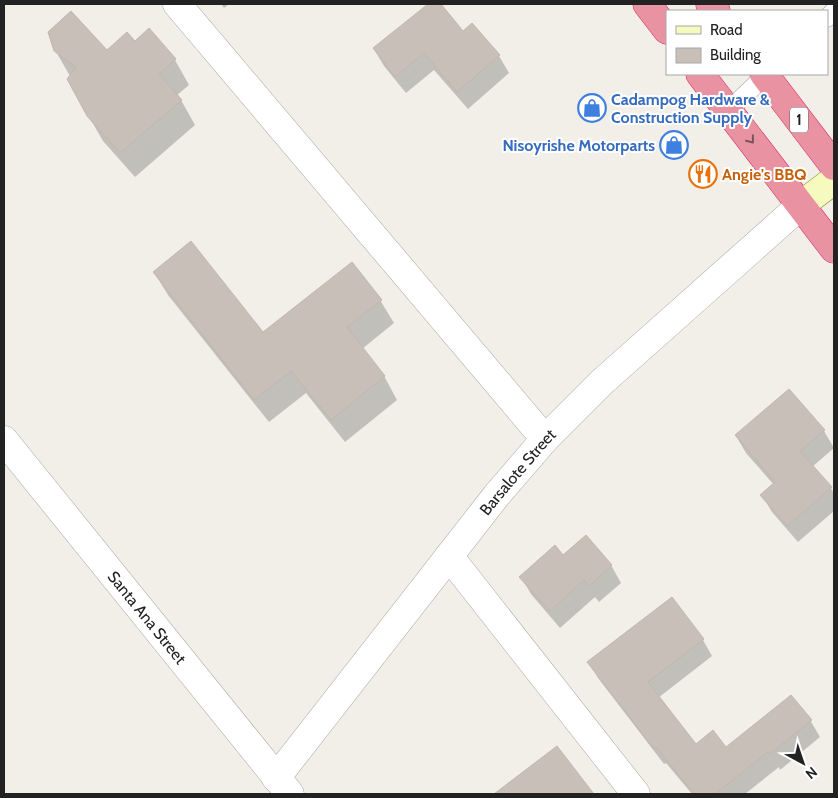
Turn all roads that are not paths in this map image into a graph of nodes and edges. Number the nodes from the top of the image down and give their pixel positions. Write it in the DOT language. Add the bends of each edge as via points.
graph roads {
  1 [pos="177,4"];
  2 [pos="647,4"];
  3 [pos="831,4"];
  4 [pos="834,10"];
  5 [pos="666,29"];
  6 [pos="701,75"];
  7 [pos="764,75"];
  8 [pos="766,75"];
  9 [pos="728,111"];
  10 [pos="834,166"];
  11 [pos="834,180"];
  12 [pos="801,206"];
  13 [pos="834,250"];
  14 [pos="545,439"];
  15 [pos="4,440"];
  16 [pos="449,556"];
  17 [pos="283,786"];
  18 [pos="636,794"];
  1 -- 14 [label="street"];
  2 -- 5 [label="highway"];
  3 -- 4 [label="lane"];
  6 -- 9 [label="highway"];
  7 -- 9 [label="lane"];
  8 -- 10 [label="highway, 1"];
  9 -- 12 [label="highway, one-way"];
  11 -- 12 [label="street"];
  12 -- 13 [label="highway"];
  12 -- 14 [label="street, Barsalote Street" via="602,382"];
  14 -- 16 [label="street, Barsalote Street"];
  15 -- 17 [label="street, Santa Ana Street"];
  16 -- 17 [label="street, Barsalote Street"];
  16 -- 18 [label="street"];
}
